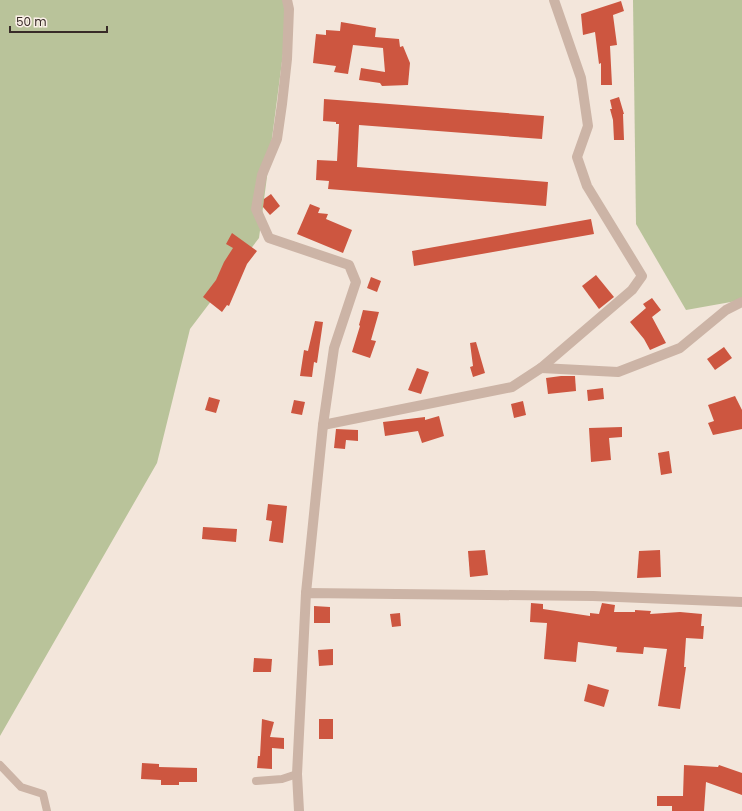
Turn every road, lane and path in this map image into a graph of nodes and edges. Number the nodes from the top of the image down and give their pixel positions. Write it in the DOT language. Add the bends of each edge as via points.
graph roads {
  1 [pos="287,0"];
  2 [pos="554,0"];
  3 [pos="742,302"];
  4 [pos="541,368"];
  5 [pos="323,425"];
  6 [pos="306,592"];
  7 [pos="742,602"];
  8 [pos="0,765"];
  9 [pos="297,774"];
  10 [pos="256,781"];
  11 [pos="47,811"];
  12 [pos="299,811"];
  1 -- 5 [label="street" via="287,59 282,104 276,139 262,176 256,208 269,238 350,264 356,282 334,348"];
  2 -- 4 [label="street" via="581,78 588,126 577,157 588,186 642,276 632,290"];
  3 -- 4 [label="street" via="726,310 680,348 618,372"];
  4 -- 5 [label="street" via="512,387"];
  5 -- 6 [label="street"];
  6 -- 7 [label="street" via="593,596"];
  6 -- 9 [label="street"];
  8 -- 11 [label="lane" via="21,787 43,794"];
  9 -- 10 [label="lane"];
  9 -- 12 [label="street"];
}
